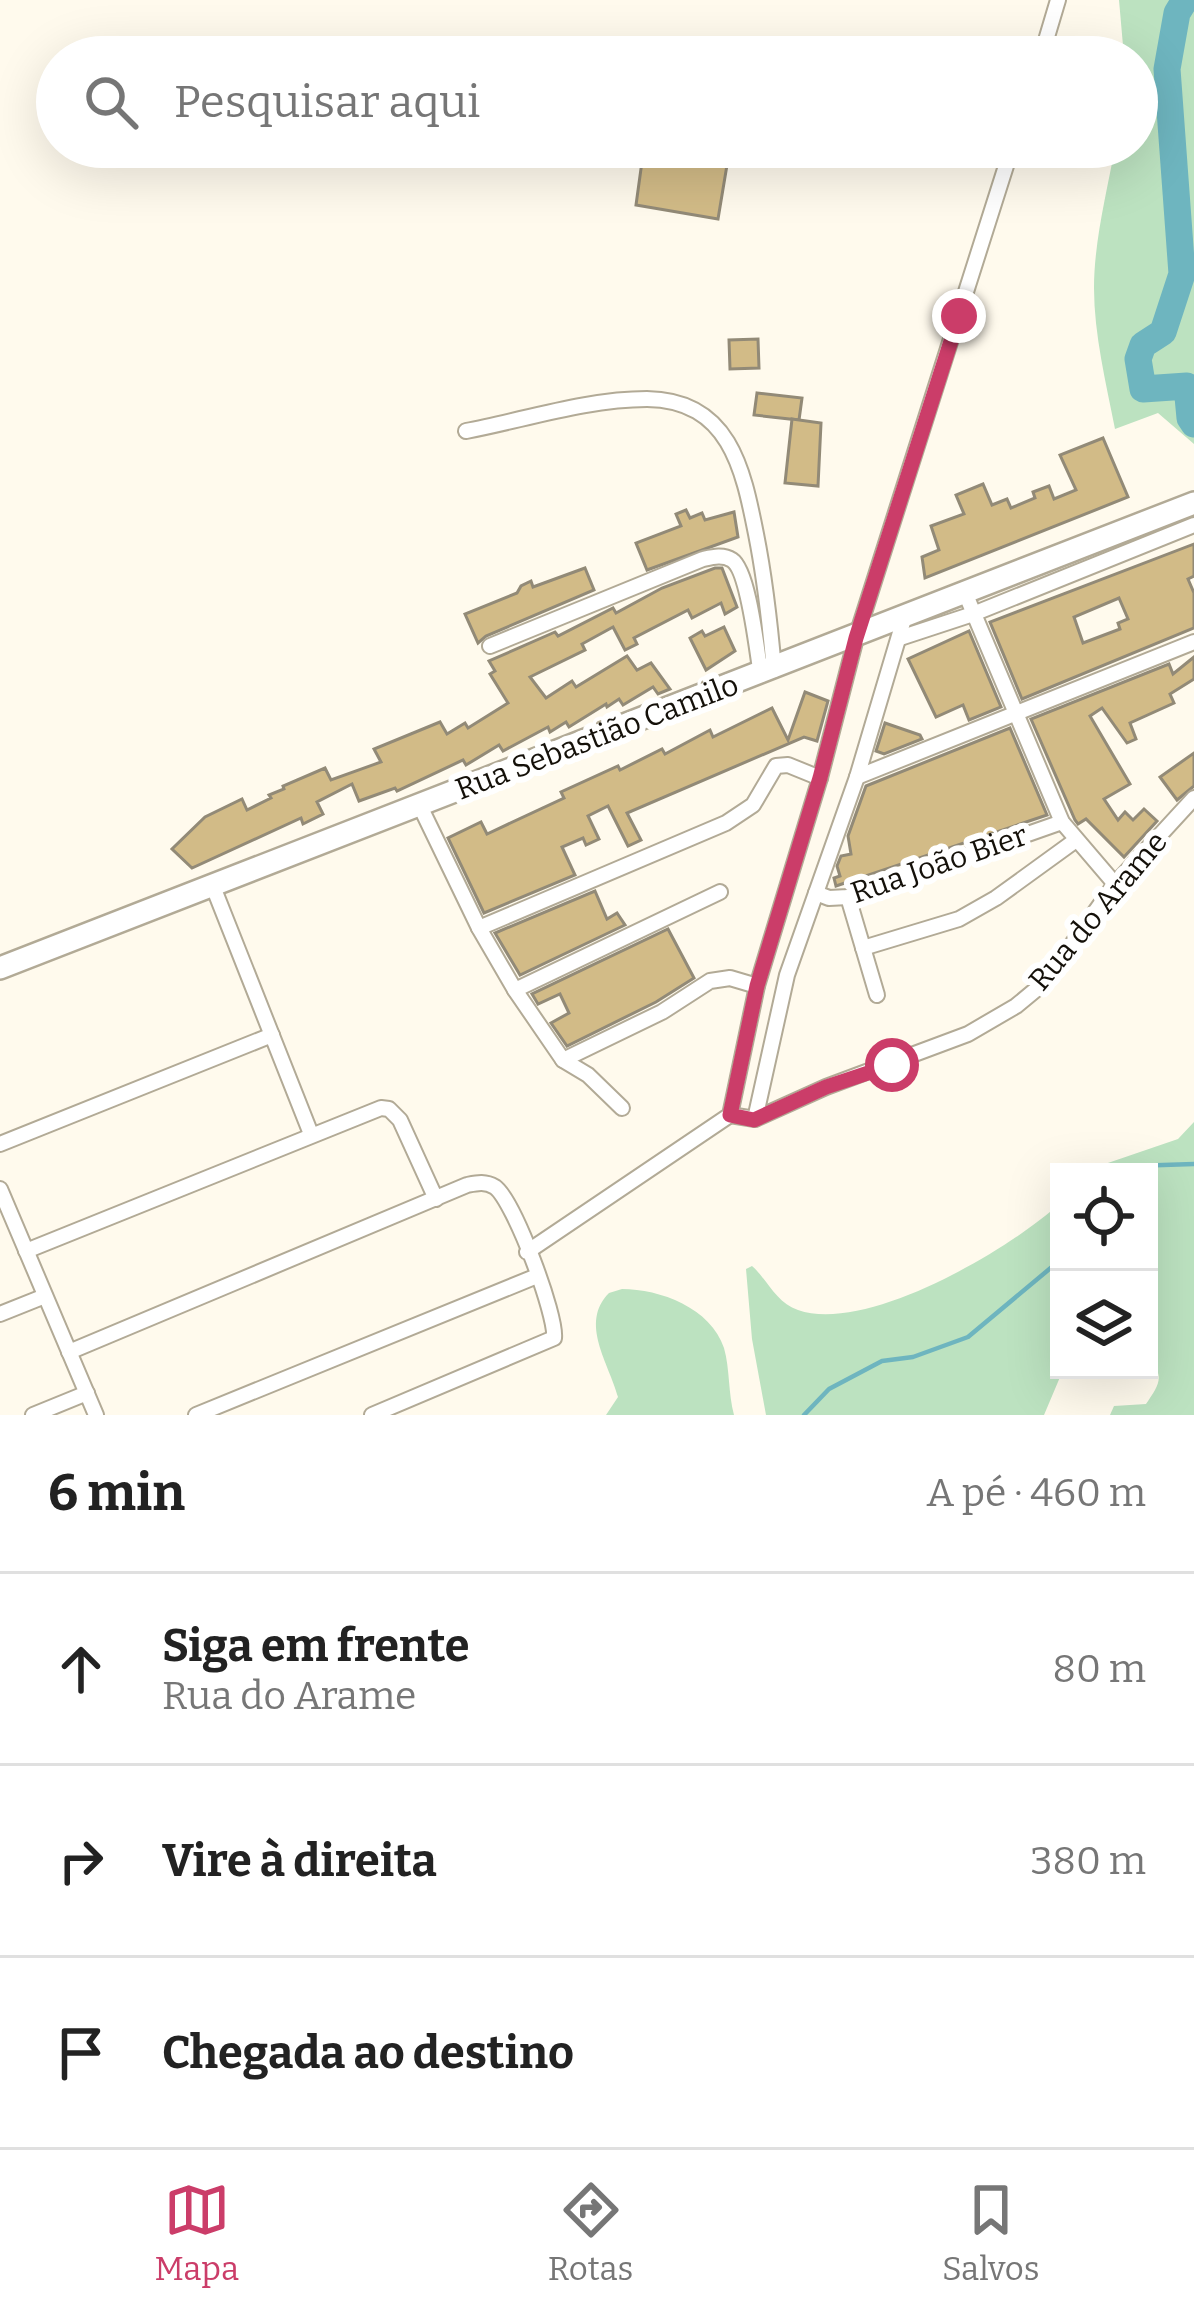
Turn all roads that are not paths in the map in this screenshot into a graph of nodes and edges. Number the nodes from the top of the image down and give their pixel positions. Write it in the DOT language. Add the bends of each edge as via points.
graph roads {
  1 [pos="1058,0"];
  2 [pos="1047,36"];
  3 [pos="1005,168"];
  4 [pos="466,431"];
  5 [pos="1194,503"];
  6 [pos="1194,525"];
  7 [pos="970,604"];
  8 [pos="902,629"];
  9 [pos="856,638"];
  10 [pos="1194,642"];
  11 [pos="490,646"];
  12 [pos="768,673"];
  13 [pos="1018,715"];
  14 [pos="857,777"];
  15 [pos="820,778"];
  16 [pos="1194,798"];
  17 [pos="419,804"];
  18 [pos="1061,822"];
  19 [pos="1076,840"];
  20 [pos="212,884"];
  21 [pos="1114,884"];
  22 [pos="720,892"];
  23 [pos="816,893"];
  24 [pos="848,897"];
  25 [pos="479,928"];
  26 [pos="863,948"];
  27 [pos="0,968"];
  28 [pos="757,986"];
  29 [pos="514,990"];
  30 [pos="877,995"];
  31 [pos="272,1035"];
  32 [pos="562,1060"];
  33 [pos="622,1108"];
  34 [pos="730,1115"];
  35 [pos="754,1120"];
  36 [pos="311,1134"];
  37 [pos="0,1144"];
  38 [pos="1,1192"];
  39 [pos="436,1199"];
  40 [pos="26,1251"];
  41 [pos="527,1252"];
  42 [pos="537,1276"];
  43 [pos="45,1296"];
  44 [pos="0,1313"];
  45 [pos="69,1352"];
  46 [pos="86,1394"];
  47 [pos="33,1415"];
  48 [pos="96,1415"];
  49 [pos="196,1415"];
  50 [pos="372,1415"];
  1 -- 2 [label="street"];
  3 -- 9 [label="street"];
  4 -- 12 [label="street" via="619,401 668,401 704,415 728,443 748,488 769,601"];
  5 -- 7 [label="main road, Rua Sebastião Camilo"];
  6 -- 7 [label="street, Rua Sebastião Camilo"];
  7 -- 8 [label="main road, Rua Sebastião Camilo"];
  7 -- 13 [label="street"];
  8 -- 9 [label="main road, Rua Sebastião Camilo"];
  8 -- 14 [label="street"];
  9 -- 12 [label="main road, Rua Sebastião Camilo"];
  9 -- 15 [label="street"];
  10 -- 13 [label="street"];
  11 -- 12 [label="street" via="724,557 743,574"];
  12 -- 17 [label="main road, Rua Sebastião Camilo"];
  13 -- 14 [label="street"];
  13 -- 18 [label="street"];
  14 -- 23 [label="street"];
  15 -- 25 [label="street" via="776,766 753,805 726,824"];
  15 -- 28 [label="street"];
  16 -- 21 [label="street, Rua do Arame"];
  17 -- 20 [label="main road, Rua Sebastião Camilo"];
  17 -- 25 [label="street"];
  18 -- 19 [label="street"];
  18 -- 24 [label="street, Rua João Bier"];
  19 -- 21 [label="street"];
  19 -- 26 [label="street" via="959,919"];
  20 -- 27 [label="main road, Rua Sebastião Camilo"];
  20 -- 31 [label="street"];
  21 -- 35 [label="street, Rua do Arame" via="1046,982 998,1018"];
  22 -- 29 [label="street"];
  23 -- 24 [label="street, Rua João Bier"];
  23 -- 35 [label="street" via="787,975"];
  24 -- 26 [label="street"];
  25 -- 29 [label="street"];
  26 -- 30 [label="street"];
  28 -- 32 [label="street" via="710,981"];
  28 -- 34 [label="street"];
  29 -- 32 [label="street"];
  31 -- 36 [label="street"];
  31 -- 37 [label="street"];
  32 -- 33 [label="street"];
  34 -- 35 [label="street"];
  34 -- 41 [label="street"];
  36 -- 39 [label="street" via="389,1108"];
  36 -- 40 [label="street"];
  38 -- 40 [label="street"];
  39 -- 41 [label="street" via="478,1183 495,1187"];
  39 -- 45 [label="street"];
  40 -- 43 [label="street"];
  41 -- 42 [label="street"];
  42 -- 49 [label="street"];
  42 -- 50 [label="street" via="554,1321 551,1341"];
  43 -- 44 [label="street"];
  43 -- 45 [label="street"];
  45 -- 46 [label="street"];
  46 -- 47 [label="street"];
  46 -- 48 [label="street"];
}
